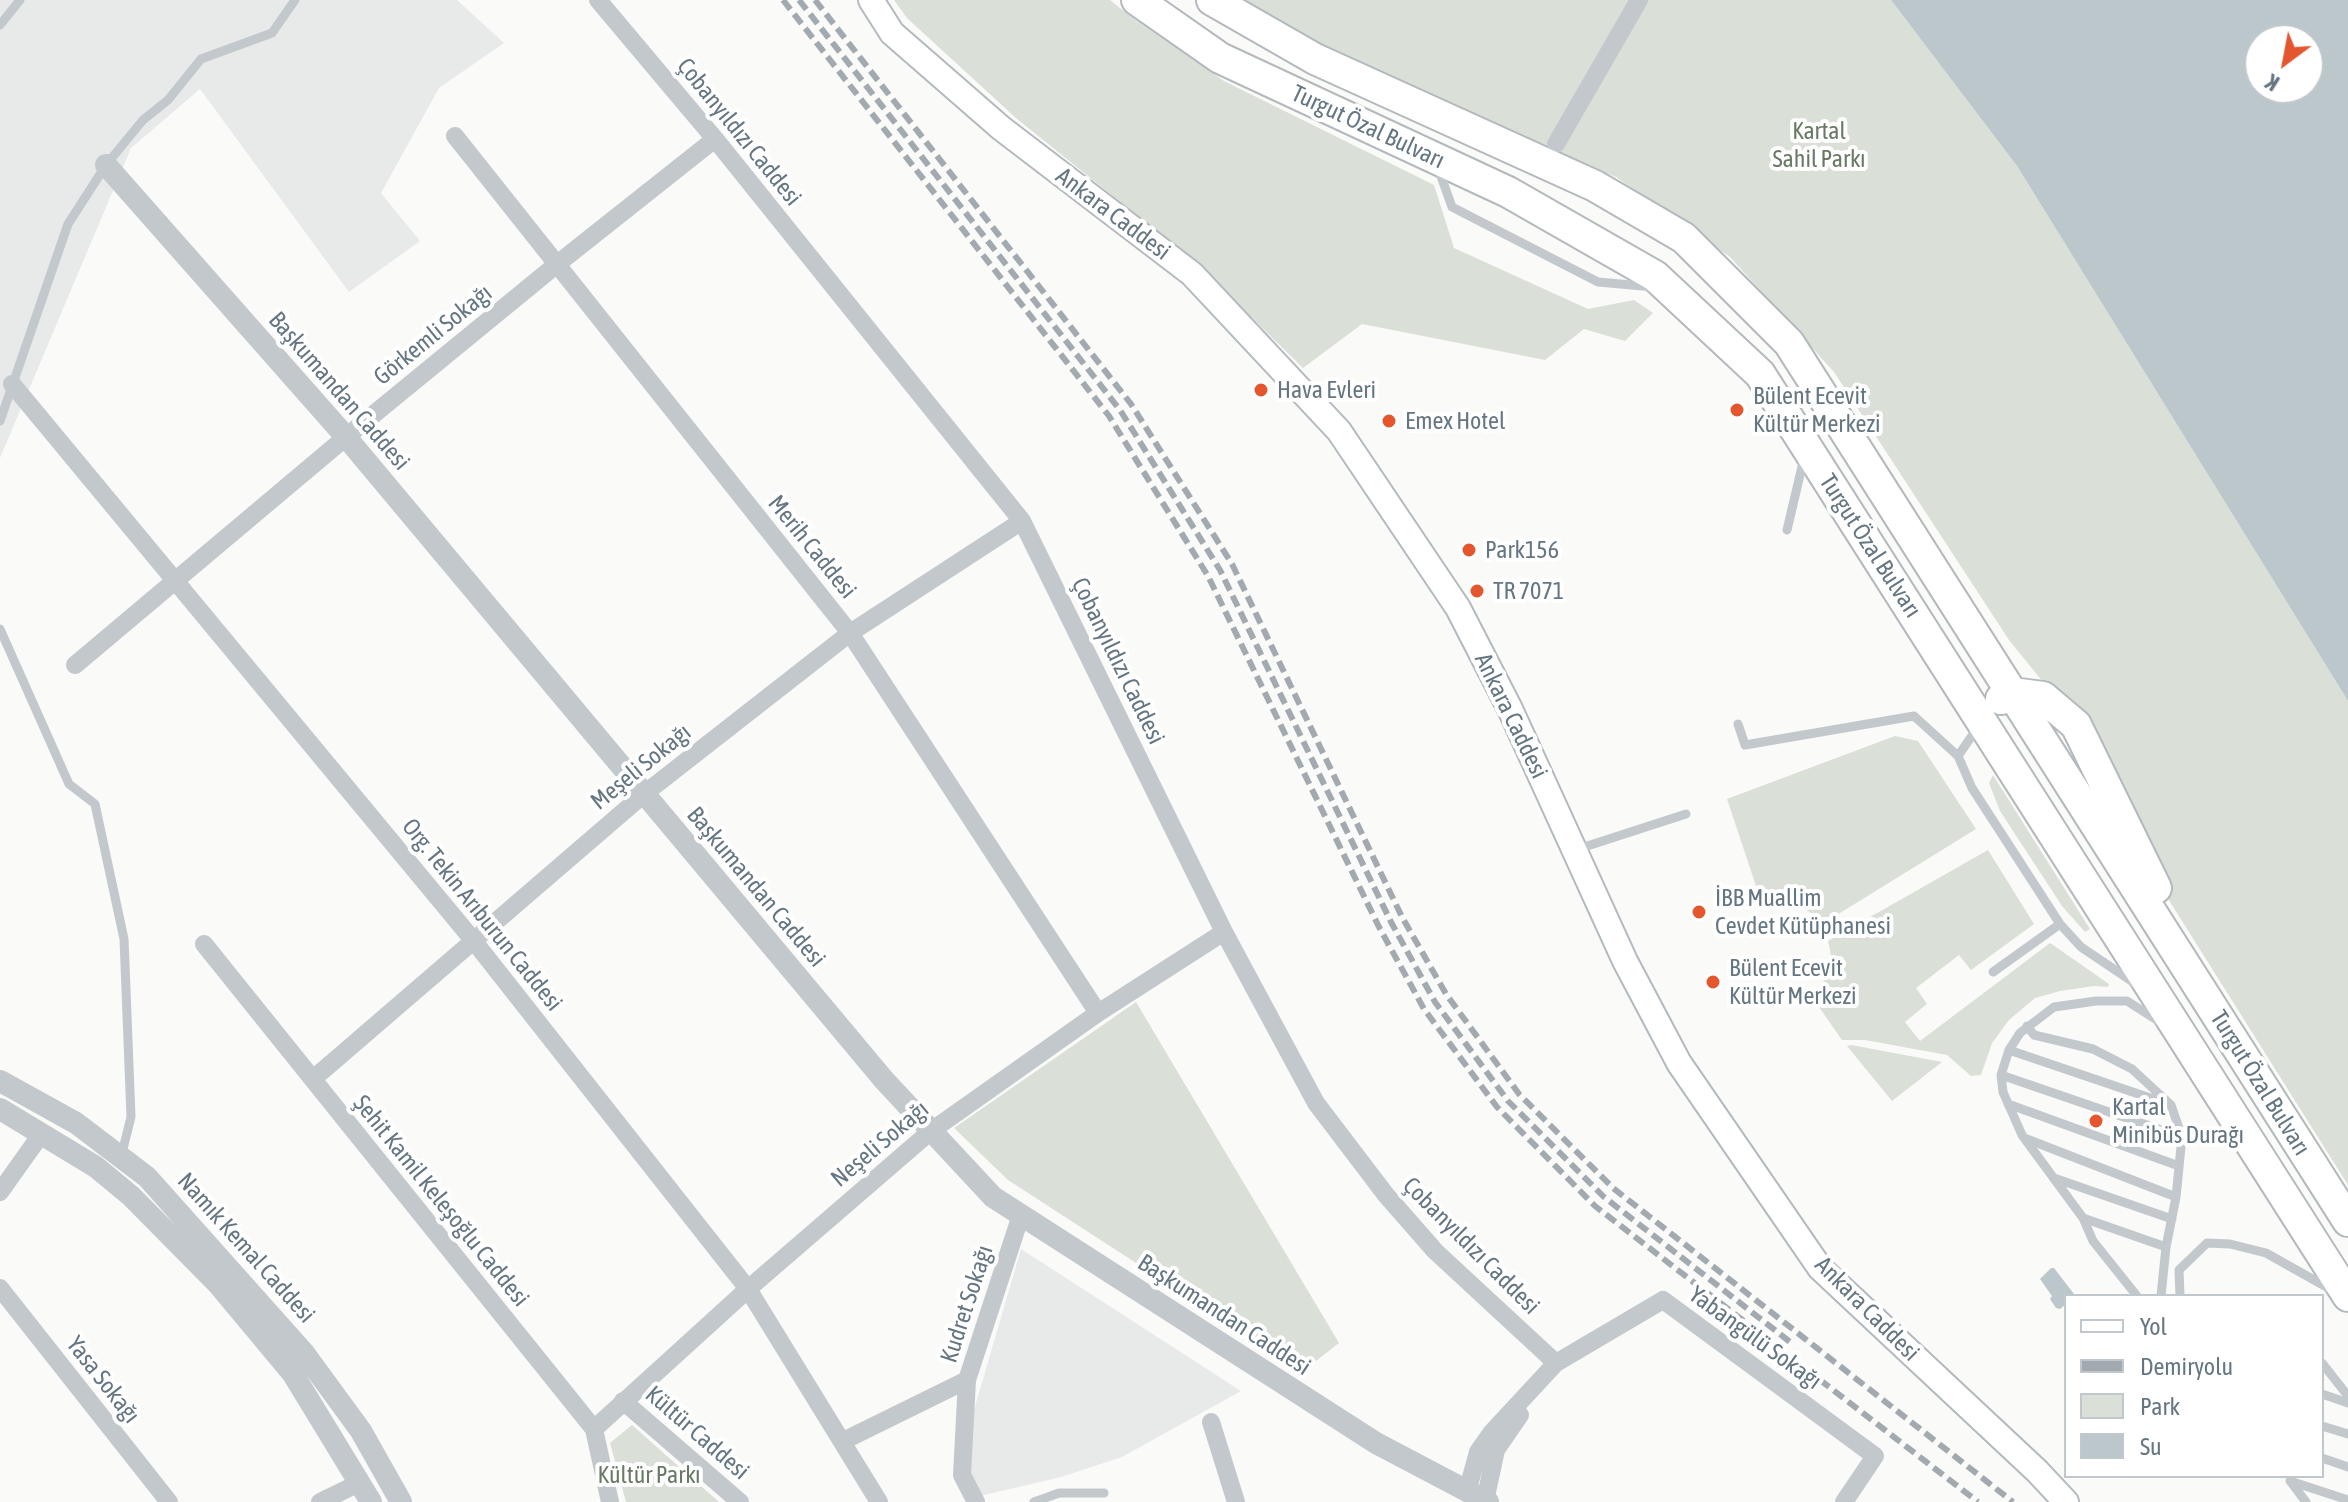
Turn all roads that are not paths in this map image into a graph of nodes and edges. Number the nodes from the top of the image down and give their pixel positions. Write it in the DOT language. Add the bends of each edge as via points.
graph roads {
  1 [pos="20,0"];
  2 [pos="295,0"];
  3 [pos="598,0"];
  4 [pos="871,0"];
  5 [pos="1137,0"];
  6 [pos="1212,0"];
  7 [pos="1639,0"];
  8 [pos="0,25"];
  9 [pos="455,136"];
  10 [pos="715,139"];
  11 [pos="1556,144"];
  12 [pos="106,165"];
  13 [pos="556,265"];
  14 [pos="12,384"];
  15 [pos="0,421"];
  16 [pos="346,437"];
  17 [pos="1807,447"];
  18 [pos="1022,521"];
  19 [pos="1787,530"];
  20 [pos="176,579"];
  21 [pos="0,629"];
  22 [pos="850,633"];
  23 [pos="75,665"];
  24 [pos="2012,693"];
  25 [pos="1982,721"];
  26 [pos="1738,724"];
  27 [pos="1958,756"];
  28 [pos="644,794"];
  29 [pos="1686,814"];
  30 [pos="1574,850"];
  31 [pos="2060,924"];
  32 [pos="1224,932"];
  33 [pos="473,940"];
  34 [pos="204,944"];
  35 [pos="1993,972"];
  36 [pos="2158,998"];
  37 [pos="1098,1013"];
  38 [pos="2027,1026"];
  39 [pos="2182,1035"];
  40 [pos="2009,1050"];
  41 [pos="2001,1075"];
  42 [pos="313,1079"];
  43 [pos="0,1081"];
  44 [pos="2008,1104"];
  45 [pos="2171,1105"];
  46 [pos="0,1109"];
  47 [pos="931,1131"];
  48 [pos="42,1133"];
  49 [pos="2182,1137"];
  50 [pos="2025,1139"];
  51 [pos="121,1157"];
  52 [pos="2179,1166"];
  53 [pos="2053,1177"];
  54 [pos="0,1192"];
  55 [pos="2176,1197"];
  56 [pos="1021,1215"];
  57 [pos="2083,1218"];
  58 [pos="2172,1219"];
  59 [pos="2348,1221"];
  60 [pos="2166,1247"];
  61 [pos="0,1288"];
  62 [pos="748,1289"];
  63 [pos="2135,1294"];
  64 [pos="2161,1294"];
  65 [pos="2180,1294"];
  66 [pos="2348,1297"];
  67 [pos="1556,1363"];
  68 [pos="2324,1366"];
  69 [pos="967,1380"];
  70 [pos="2324,1395"];
  71 [pos="2348,1396"];
  72 [pos="623,1401"];
  73 [pos="2348,1403"];
  74 [pos="1211,1422"];
  75 [pos="2324,1427"];
  76 [pos="594,1429"];
  77 [pos="2348,1434"];
  78 [pos="843,1441"];
  79 [pos="2324,1459"];
  80 [pos="2348,1467"];
  81 [pos="2288,1478"];
  82 [pos="366,1492"];
  83 [pos="1104,1493"];
  84 [pos="1480,1498"];
  85 [pos="2348,1500"];
  86 [pos="169,1502"];
  87 [pos="320,1502"];
  88 [pos="401,1502"];
  89 [pos="610,1502"];
  90 [pos="740,1502"];
  91 [pos="879,1502"];
  92 [pos="976,1502"];
  93 [pos="1034,1502"];
  94 [pos="1236,1502"];
  95 [pos="1845,1502"];
  96 [pos="2066,1502"];
  97 [pos="2306,1502"];
  1 -- 8 [label="lane"];
  2 -- 12 [label="lane" via="272,33 201,59"];
  3 -- 10 [label="street, Çobanyıldızı Caddesi"];
  4 -- 30 [label="main road, Ankara Caddesi" via="892,33 1001,128 1192,274 1339,431 1458,608"];
  5 -- 17 [label="highway, Turgut Özal Bulvarı" via="1220,58 1508,192 1655,276 1760,374"];
  6 -- 24 [label="highway, Turgut Özal Bulvarı" via="1315,59 1595,186 1684,238 1789,343"];
  7 -- 11 [label="street"];
  9 -- 13 [label="street, Merih Caddesi"];
  10 -- 13 [label="street, Görkemli Sokağı"];
  10 -- 18 [label="street, Çobanyıldızı Caddesi"];
  12 -- 14 [label="lane" via="68,224"];
  12 -- 16 [label="street, Başkumandan Caddesi"];
  13 -- 16 [label="street, Görkemli Sokağı"];
  13 -- 22 [label="street, Merih Caddesi"];
  14 -- 15 [label="lane"];
  14 -- 20 [label="street, Org. Tekin Arıburun Caddesi"];
  16 -- 20 [label="street, Görkemli Sokağı"];
  16 -- 28 [label="street, Başkumandan Caddesi"];
  17 -- 19 [label="lane"];
  17 -- 25 [label="highway, Turgut Özal Bulvarı"];
  18 -- 22 [label="street, Meşeli Sokağı"];
  18 -- 32 [label="street, Çobanyıldızı Caddesi"];
  20 -- 23 [label="street, Görkemli Sokağı"];
  20 -- 33 [label="street, Org. Tekin Arıburun Caddesi"];
  21 -- 51 [label="lane" via="69,784 95,804 124,939 131,1117"];
  22 -- 28 [label="street, Meşeli Sokağı"];
  22 -- 37 [label="street, Merih Caddesi"];
  24 -- 25 [label="highway" via="1993,703"];
  24 -- 59 [label="highway, Turgut Özal Bulvarı"];
  25 -- 27 [label="lane"];
  25 -- 36 [label="highway, Turgut Özal Bulvarı"];
  26 -- 27 [label="lane" via="1745,745 1914,716"];
  27 -- 31 [label="lane" via="1972,788"];
  28 -- 33 [label="street, Meşeli Sokağı"];
  28 -- 47 [label="street, Başkumandan Caddesi"];
  29 -- 30 [label="lane"];
  30 -- 96 [label="main road, Ankara Caddesi" via="1679,1063 1820,1268"];
  31 -- 35 [label="lane"];
  31 -- 36 [label="lane" via="2081,947"];
  32 -- 37 [label="street, Neşeli Sokağı"];
  32 -- 67 [label="street, Çobanyıldızı Caddesi" via="1316,1103 1386,1195 1435,1251"];
  33 -- 42 [label="street, Meşeli Sokağı"];
  33 -- 62 [label="street, Org. Tekin Arıburun Caddesi"];
  34 -- 42 [label="street, Şehit Kamil Keleşoğlu Caddesi"];
  36 -- 39 [label="highway, Turgut Özal Bulvarı"];
  37 -- 47 [label="street, Neşeli Sokağı"];
  38 -- 39 [label="lane" via="2054,1007 2127,1001"];
  38 -- 40 [label="lane"];
  38 -- 45 [label="lane" via="2034,1035 2093,1049 2132,1069"];
  39 -- 66 [label="highway, Turgut Özal Bulvarı"];
  40 -- 41 [label="lane"];
  40 -- 45 [label="lane"];
  41 -- 44 [label="lane"];
  41 -- 49 [label="lane"];
  42 -- 76 [label="street, Şehit Kamil Keleşoğlu Caddesi"];
  43 -- 51 [label="street, Namık Kemal Caddesi" via="76,1123"];
  44 -- 50 [label="lane"];
  44 -- 52 [label="lane"];
  45 -- 49 [label="lane"];
  46 -- 48 [label="street, Namık Kemal Caddesi"];
  47 -- 56 [label="street, Başkumandan Caddesi" via="993,1197"];
  47 -- 62 [label="street, Neşeli Sokağı"];
  48 -- 54 [label="street"];
  48 -- 82 [label="street, Namık Kemal Caddesi" via="131,1196 218,1284 293,1374"];
  49 -- 52 [label="lane"];
  50 -- 53 [label="lane"];
  50 -- 55 [label="lane"];
  51 -- 88 [label="street, Namık Kemal Caddesi" via="147,1177 304,1353 361,1431"];
  52 -- 55 [label="lane"];
  53 -- 57 [label="lane"];
  53 -- 58 [label="lane"];
  55 -- 58 [label="lane"];
  56 -- 69 [label="street, Kudret Sokağı"];
  56 -- 84 [label="street, Başkumandan Caddesi" via="1376,1443"];
  57 -- 60 [label="lane"];
  57 -- 63 [label="lane" via="2093,1241"];
  58 -- 60 [label="lane"];
  60 -- 64 [label="lane"];
  61 -- 86 [label="street, Yasa Sokağı"];
  62 -- 72 [label="street, Neşeli Sokağı"];
  62 -- 78 [label="street, Org. Tekin Arıburun Caddesi"];
  65 -- 66 [label="lane" via="2179,1270 2207,1243 2266,1253"];
  67 -- 84 [label="street, Yabangülü Sokağı" via="1496,1450"];
  67 -- 95 [label="street, Yabangülü Sokağı" via="1663,1300 1875,1456"];
  68 -- 71 [label="lane"];
  69 -- 78 [label="street"];
  69 -- 92 [label="street, Kudret Sokağı" via="962,1475"];
  70 -- 73 [label="lane"];
  72 -- 76 [label="street, Neşeli Sokağı"];
  72 -- 90 [label="street, Kültür Caddesi"];
  74 -- 94 [label="street"];
  75 -- 77 [label="lane"];
  76 -- 89 [label="street, Şehit Kamil Keleşoğlu Caddesi"];
  78 -- 91 [label="street, Org. Tekin Arıburun Caddesi"];
  79 -- 80 [label="lane"];
  81 -- 85 [label="lane"];
  81 -- 97 [label="lane"];
  82 -- 87 [label="street"];
  83 -- 93 [label="lane" via="1059,1493"];
}
